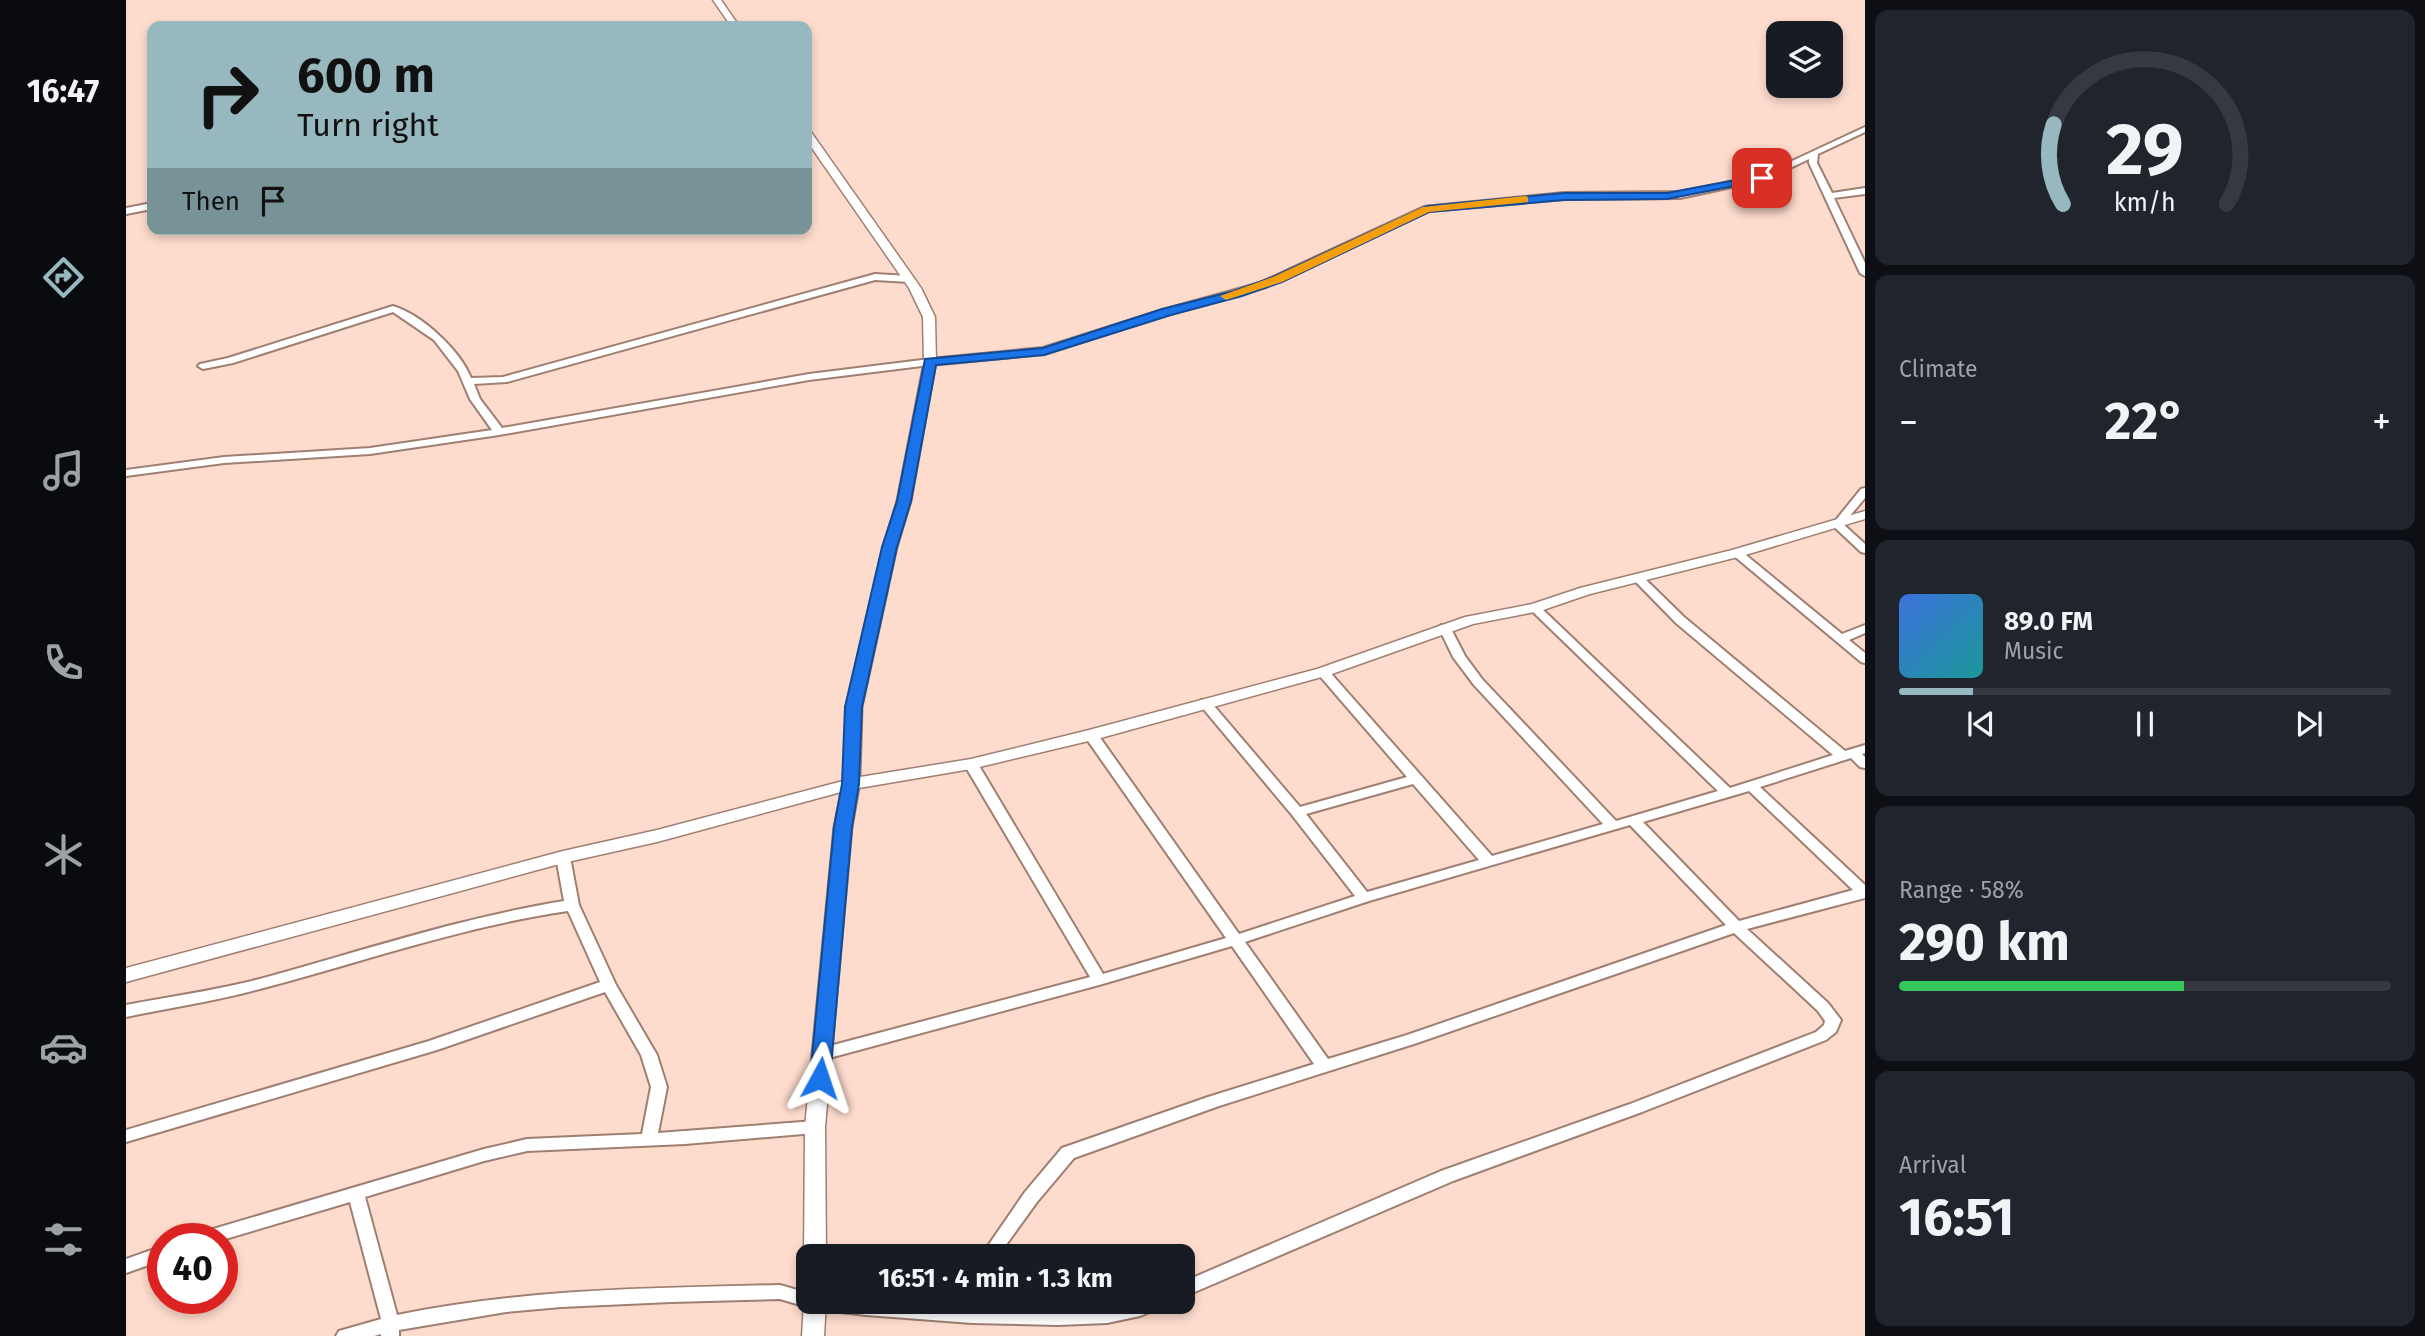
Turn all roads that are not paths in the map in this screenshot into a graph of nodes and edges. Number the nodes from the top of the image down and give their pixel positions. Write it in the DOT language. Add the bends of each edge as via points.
graph roads {
  1 [pos="717,0"];
  2 [pos="732,21"];
  3 [pos="1865,129"];
  4 [pos="812,141"];
  5 [pos="1814,153"];
  6 [pos="1865,191"];
  7 [pos="1830,196"];
  8 [pos="147,207"];
  9 [pos="126,211"];
  10 [pos="898,262"];
  11 [pos="1865,273"];
  12 [pos="875,277"];
  13 [pos="909,279"];
  14 [pos="930,362"];
  15 [pos="203,366"];
  16 [pos="467,381"];
  17 [pos="499,432"];
  18 [pos="126,473"];
  19 [pos="1865,492"];
  20 [pos="1865,515"];
  21 [pos="1838,522"];
  22 [pos="1865,550"];
  23 [pos="1737,553"];
  24 [pos="1638,578"];
  25 [pos="1535,608"];
  26 [pos="1445,628"];
  27 [pos="1865,629"];
  28 [pos="1840,639"];
  29 [pos="1865,659"];
  30 [pos="1323,672"];
  31 [pos="1205,703"];
  32 [pos="1091,735"];
  33 [pos="1854,753"];
  34 [pos="971,764"];
  35 [pos="1865,764"];
  36 [pos="1415,779"];
  37 [pos="851,784"];
  38 [pos="1751,786"];
  39 [pos="1728,793"];
  40 [pos="1297,811"];
  41 [pos="1632,819"];
  42 [pos="1612,825"];
  43 [pos="563,857"];
  44 [pos="1489,862"];
  45 [pos="1865,893"];
  46 [pos="1364,898"];
  47 [pos="572,905"];
  48 [pos="1736,927"];
  49 [pos="1236,940"];
  50 [pos="126,975"];
  51 [pos="1099,980"];
  52 [pos="609,985"];
  53 [pos="126,1011"];
  54 [pos="822,1054"];
  55 [pos="1325,1067"];
  56 [pos="815,1127"];
  57 [pos="126,1136"];
  58 [pos="649,1139"];
  59 [pos="356,1193"];
  60 [pos="238,1228"];
  61 [pos="815,1244"];
  62 [pos="998,1244"];
  63 [pos="147,1259"];
  64 [pos="126,1266"];
  65 [pos="1195,1285"];
  66 [pos="796,1297"];
  67 [pos="814,1314"];
  68 [pos="1040,1314"];
  69 [pos="1118,1314"];
  70 [pos="390,1329"];
  71 [pos="345,1336"];
  72 [pos="813,1336"];
  1 -- 2 [label="street"];
  3 -- 5 [label="street"];
  4 -- 10 [label="street"];
  5 -- 7 [label="street" via="1813,163"];
  5 -- 14 [label="street" via="1762,178 1680,195 1564,196 1427,209 1238,293 1044,351"];
  6 -- 7 [label="street"];
  7 -- 11 [label="street"];
  8 -- 9 [label="street"];
  10 -- 12 [label="street"];
  10 -- 13 [label="street"];
  12 -- 13 [label="street"];
  12 -- 16 [label="street" via="503,380"];
  13 -- 14 [label="street" via="929,317"];
  14 -- 17 [label="street" via="809,377"];
  14 -- 37 [label="street" via="904,501 854,707"];
  15 -- 16 [label="street" via="393,309 438,338"];
  16 -- 17 [label="street"];
  17 -- 18 [label="street" via="335,456 224,460"];
  19 -- 21 [label="street"];
  20 -- 21 [label="street"];
  21 -- 22 [label="street"];
  21 -- 23 [label="street"];
  23 -- 24 [label="street"];
  23 -- 28 [label="street"];
  24 -- 25 [label="street"];
  24 -- 33 [label="street" via="1680,620"];
  25 -- 26 [label="street"];
  25 -- 39 [label="street"];
  26 -- 30 [label="street"];
  26 -- 42 [label="street" via="1478,682"];
  27 -- 28 [label="street"];
  28 -- 29 [label="street"];
  30 -- 31 [label="street"];
  30 -- 36 [label="street"];
  31 -- 32 [label="street"];
  31 -- 40 [label="street"];
  32 -- 34 [label="street"];
  32 -- 49 [label="street"];
  33 -- 35 [label="street"];
  33 -- 38 [label="street"];
  34 -- 37 [label="street"];
  34 -- 51 [label="street"];
  36 -- 40 [label="street"];
  36 -- 44 [label="street"];
  37 -- 43 [label="street"];
  37 -- 54 [label="street"];
  38 -- 39 [label="street"];
  38 -- 45 [label="street"];
  39 -- 41 [label="street"];
  40 -- 46 [label="street"];
  41 -- 42 [label="street"];
  41 -- 48 [label="street"];
  42 -- 44 [label="street"];
  43 -- 47 [label="street"];
  43 -- 50 [label="street"];
  44 -- 46 [label="street"];
  45 -- 48 [label="street"];
  46 -- 49 [label="street"];
  47 -- 52 [label="street"];
  47 -- 53 [label="street" via="463,926 249,987"];
  48 -- 55 [label="street"];
  48 -- 65 [label="street" via="1833,1020 1831,1028 1821,1036 1636,1108 1447,1176"];
  49 -- 51 [label="street"];
  49 -- 55 [label="street"];
  51 -- 54 [label="street"];
  52 -- 57 [label="street" via="432,1046"];
  52 -- 58 [label="street" via="649,1055 659,1087"];
  54 -- 56 [label="street"];
  55 -- 62 [label="street" via="1068,1153"];
  56 -- 58 [label="street"];
  56 -- 61 [label="street"];
  58 -- 59 [label="street" via="527,1145"];
  59 -- 60 [label="street"];
  59 -- 70 [label="street"];
  63 -- 64 [label="street"];
  66 -- 70 [label="street" via="780,1292 547,1301 471,1308"];
  67 -- 72 [label="street"];
  68 -- 69 [label="street" via="1106,1318"];
  70 -- 71 [label="street"];
}
